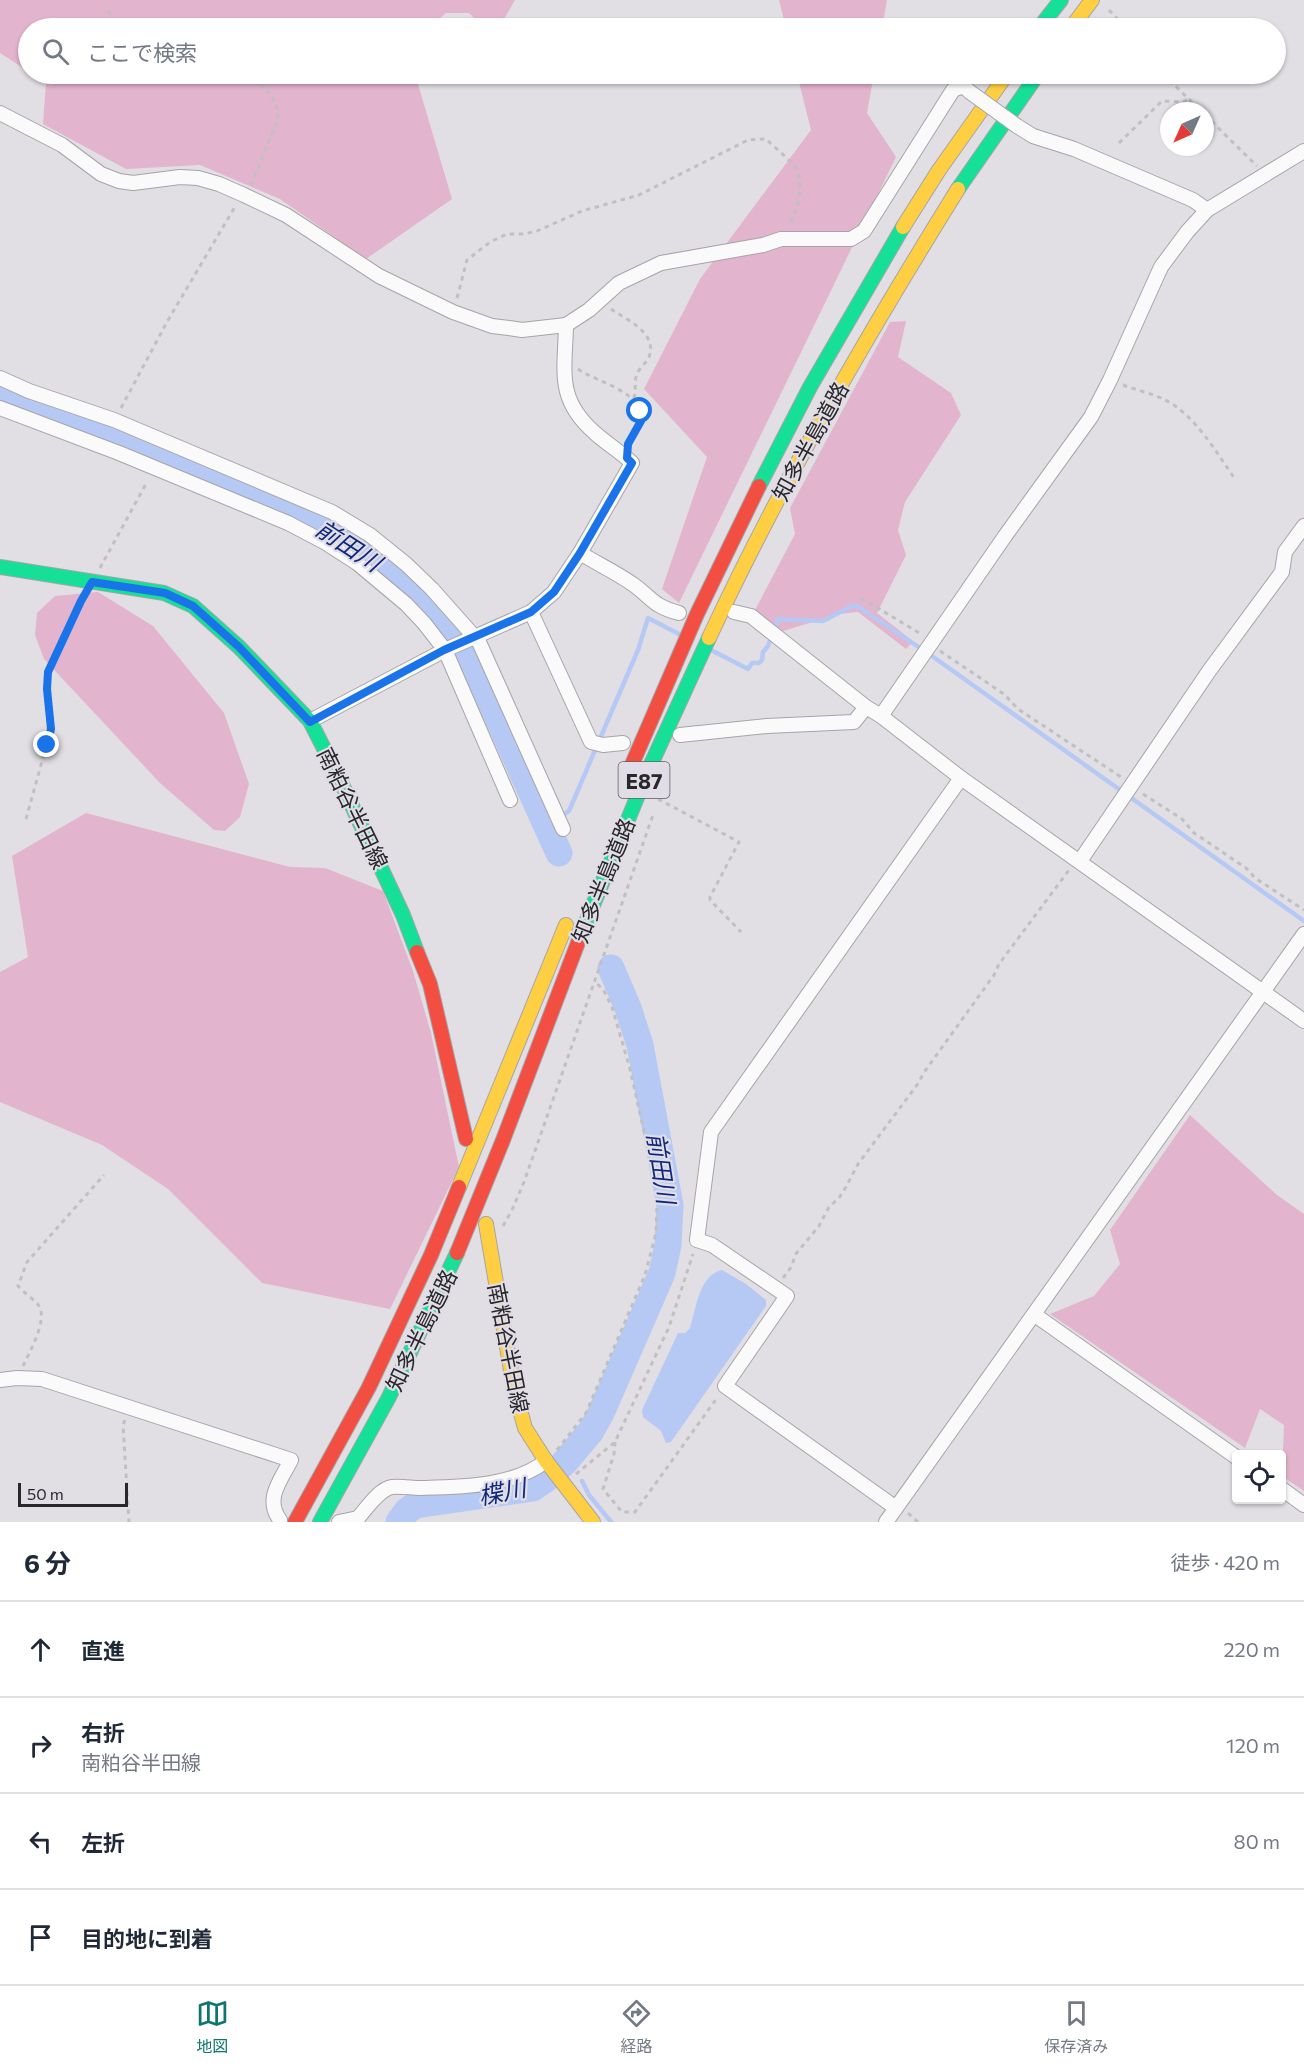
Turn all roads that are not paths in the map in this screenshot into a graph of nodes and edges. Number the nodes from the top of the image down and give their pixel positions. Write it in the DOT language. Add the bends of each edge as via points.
graph roads {
  1 [pos="1061,0"];
  2 [pos="1098,2"];
  3 [pos="1047,18"];
  4 [pos="1081,18"];
  5 [pos="1000,84"];
  6 [pos="1031,84"];
  7 [pos="0,113"];
  8 [pos="1304,151"];
  9 [pos="1208,210"];
  10 [pos="566,325"];
  11 [pos="0,378"];
  12 [pos="0,408"];
  13 [pos="1304,526"];
  14 [pos="580,553"];
  15 [pos="0,567"];
  16 [pos="531,612"];
  17 [pos="734,612"];
  18 [pos="679,613"];
  19 [pos="474,636"];
  20 [pos="444,650"];
  21 [pos="866,706"];
  22 [pos="881,716"];
  23 [pos="310,722"];
  24 [pos="680,735"];
  25 [pos="623,742"];
  26 [pos="627,778"];
  27 [pos="961,778"];
  28 [pos="510,800"];
  29 [pos="563,829"];
  30 [pos="1078,860"];
  31 [pos="571,914"];
  32 [pos="1304,934"];
  33 [pos="1263,993"];
  34 [pos="1304,1021"];
  35 [pos="466,1139"];
  36 [pos="486,1224"];
  37 [pos="1035,1315"];
  38 [pos="0,1380"];
  39 [pos="1232,1454"];
  40 [pos="548,1463"];
  41 [pos="1286,1492"];
  42 [pos="1304,1505"];
  43 [pos="896,1508"];
  44 [pos="280,1520"];
  45 [pos="357,1520"];
  46 [pos="295,1522"];
  47 [pos="320,1522"];
  48 [pos="339,1522"];
  49 [pos="593,1522"];
  50 [pos="886,1522"];
  1 -- 3 [label="main road"];
  2 -- 4 [label="main road"];
  5 -- 26 [label="main road, 知多半島道路 / E87" via="940,168 799,407 727,548"];
  6 -- 47 [label="main road, 知多半島道路 / E87" via="964,180 886,304 746,558 646,773 453,1264 390,1397"];
  7 -- 10 [label="street" via="119,181 180,177 219,184 286,215 379,276 453,312 492,326 522,330"];
  8 -- 9 [label="street"];
  9 -- 10 [label="street, bridge" via="1074,149 1033,136 963,86 953,90 864,231 851,239 781,239 661,263 619,283"];
  9 -- 22 [label="street" via="1161,267 1091,417"];
  10 -- 14 [label="street" via="567,397 588,427 632,463"];
  11 -- 19 [label="street" via="114,420 332,512 370,535 406,564"];
  12 -- 20 [label="street" via="119,453 288,523 326,543 386,586 424,623"];
  13 -- 30 [label="street" via="1285,552 1282,572"];
  14 -- 16 [label="street" via="554,592"];
  14 -- 18 [label="street" via="635,586 663,609"];
  15 -- 23 [label="main road, 南粕谷半田線" via="165,593 193,606 239,647"];
  16 -- 19 [label="street"];
  16 -- 25 [label="street" via="591,742"];
  17 -- 21 [label="street" via="751,615"];
  19 -- 20 [label="street"];
  19 -- 29 [label="street"];
  20 -- 23 [label="street"];
  20 -- 28 [label="street"];
  21 -- 22 [label="street"];
  21 -- 24 [label="street" via="854,722"];
  22 -- 27 [label="street"];
  23 -- 35 [label="main road, 南粕谷半田線" via="403,915 430,984"];
  27 -- 30 [label="street"];
  27 -- 43 [label="street" via="711,1132 697,1240 712,1245 787,1296 725,1386"];
  30 -- 33 [label="street"];
  31 -- 46 [label="main road, 知多半島道路" via="431,1255 369,1387"];
  32 -- 33 [label="street"];
  33 -- 34 [label="street"];
  33 -- 37 [label="street"];
  36 -- 40 [label="main road, 南粕谷半田線" via="514,1388 525,1428"];
  37 -- 39 [label="street"];
  37 -- 43 [label="street"];
  38 -- 44 [label="street" via="42,1379 291,1460 273,1498 272,1506"];
  40 -- 45 [label="street" via="507,1480 438,1488 392,1487"];
  40 -- 49 [label="main road, 南粕谷半田線"];
  41 -- 42 [label="street"];
  43 -- 50 [label="street"];
  45 -- 48 [label="street"];
}
